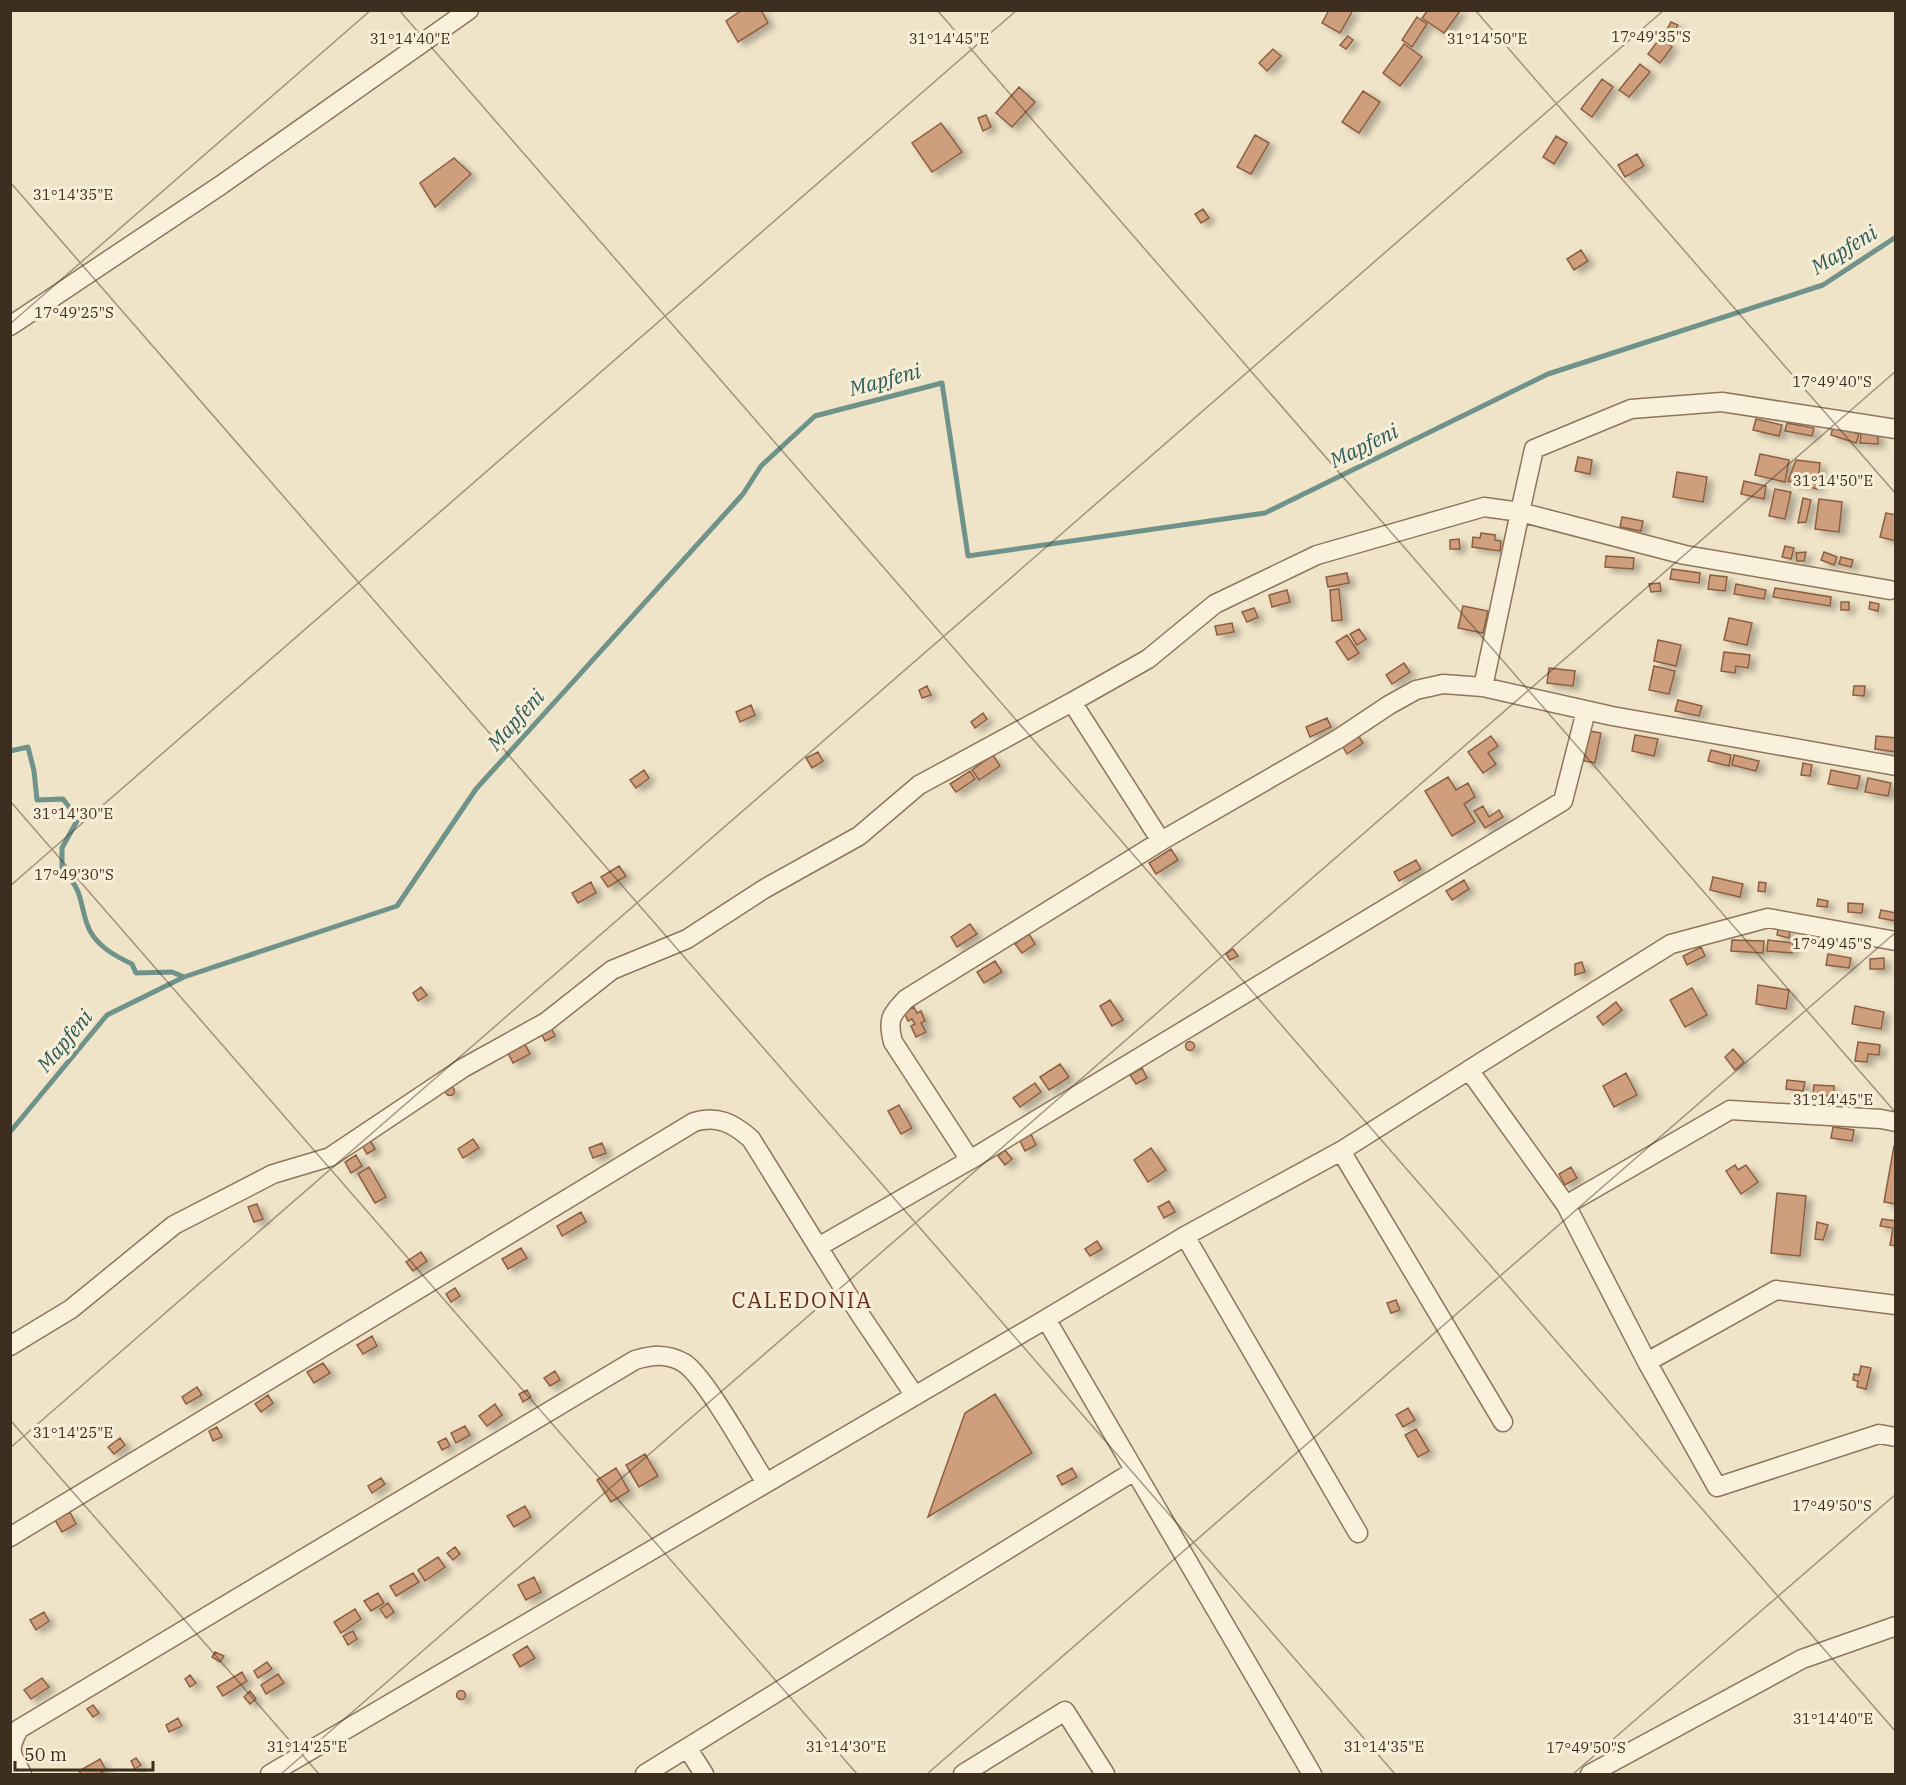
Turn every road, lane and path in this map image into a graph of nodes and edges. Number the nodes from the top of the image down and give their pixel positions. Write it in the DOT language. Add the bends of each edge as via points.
graph roads {
  1 [pos="469,10"];
  2 [pos="10,326"];
  3 [pos="1896,429"];
  4 [pos="1520,512"];
  5 [pos="1890,590"];
  6 [pos="1483,687"];
  7 [pos="1072,702"];
  8 [pos="1587,711"];
  9 [pos="1896,766"];
  10 [pos="1161,841"];
  11 [pos="1896,941"];
  12 [pos="1468,1070"];
  13 [pos="1896,1122"];
  14 [pos="1341,1151"];
  15 [pos="970,1160"];
  16 [pos="1566,1205"];
  17 [pos="1185,1236"];
  18 [pos="818,1247"];
  19 [pos="1896,1305"];
  20 [pos="1046,1319"];
  21 [pos="10,1346"];
  22 [pos="1647,1362"];
  23 [pos="915,1396"];
  24 [pos="1503,1422"];
  25 [pos="1896,1437"];
  26 [pos="1134,1471"];
  27 [pos="766,1483"];
  28 [pos="1358,1533"];
  29 [pos="10,1536"];
  30 [pos="1896,1626"];
  31 [pos="688,1749"];
  32 [pos="22,1774"];
  33 [pos="270,1774"];
  34 [pos="645,1774"];
  35 [pos="704,1774"];
  36 [pos="963,1774"];
  37 [pos="1105,1774"];
  38 [pos="1312,1774"];
  39 [pos="1590,1774"];
  1 -- 2 [label="street"];
  3 -- 4 [label="street" via="1722,402 1631,409 1534,449"];
  4 -- 5 [label="street" via="1685,555"];
  4 -- 6 [label="street"];
  4 -- 7 [label="street" via="1484,507 1317,555 1215,604 1148,659"];
  6 -- 8 [label="street"];
  6 -- 10 [label="street" via="1443,684 1416,690"];
  7 -- 10 [label="street"];
  7 -- 21 [label="street" via="919,785 859,836 764,889 687,939 612,970 546,1023 463,1068 330,1157 273,1174 174,1225 71,1309"];
  8 -- 9 [label="street"];
  8 -- 15 [label="street" via="1563,801"];
  10 -- 15 [label="street" via="906,999 894,1012 889,1024 893,1042"];
  11 -- 12 [label="street" via="1768,918 1671,944"];
  12 -- 14 [label="street"];
  12 -- 16 [label="street"];
  13 -- 16 [label="street" via="1730,1110"];
  14 -- 17 [label="street"];
  14 -- 24 [label="street"];
  15 -- 18 [label="street"];
  16 -- 22 [label="street"];
  17 -- 20 [label="street"];
  17 -- 28 [label="street"];
  18 -- 23 [label="street"];
  18 -- 29 [label="street" via="751,1139 728,1122 708,1118 694,1122"];
  19 -- 22 [label="street" via="1776,1290"];
  20 -- 23 [label="street"];
  20 -- 26 [label="street"];
  22 -- 25 [label="street" via="1717,1487 1879,1434"];
  23 -- 27 [label="street"];
  26 -- 31 [label="street"];
  26 -- 38 [label="street"];
  27 -- 32 [label="street" via="686,1364 656,1354 635,1360 19,1729 10,1753"];
  27 -- 33 [label="street"];
  30 -- 39 [label="street" via="1802,1659"];
  31 -- 34 [label="street"];
  31 -- 35 [label="street"];
  36 -- 37 [label="street" via="1065,1711"];
}
